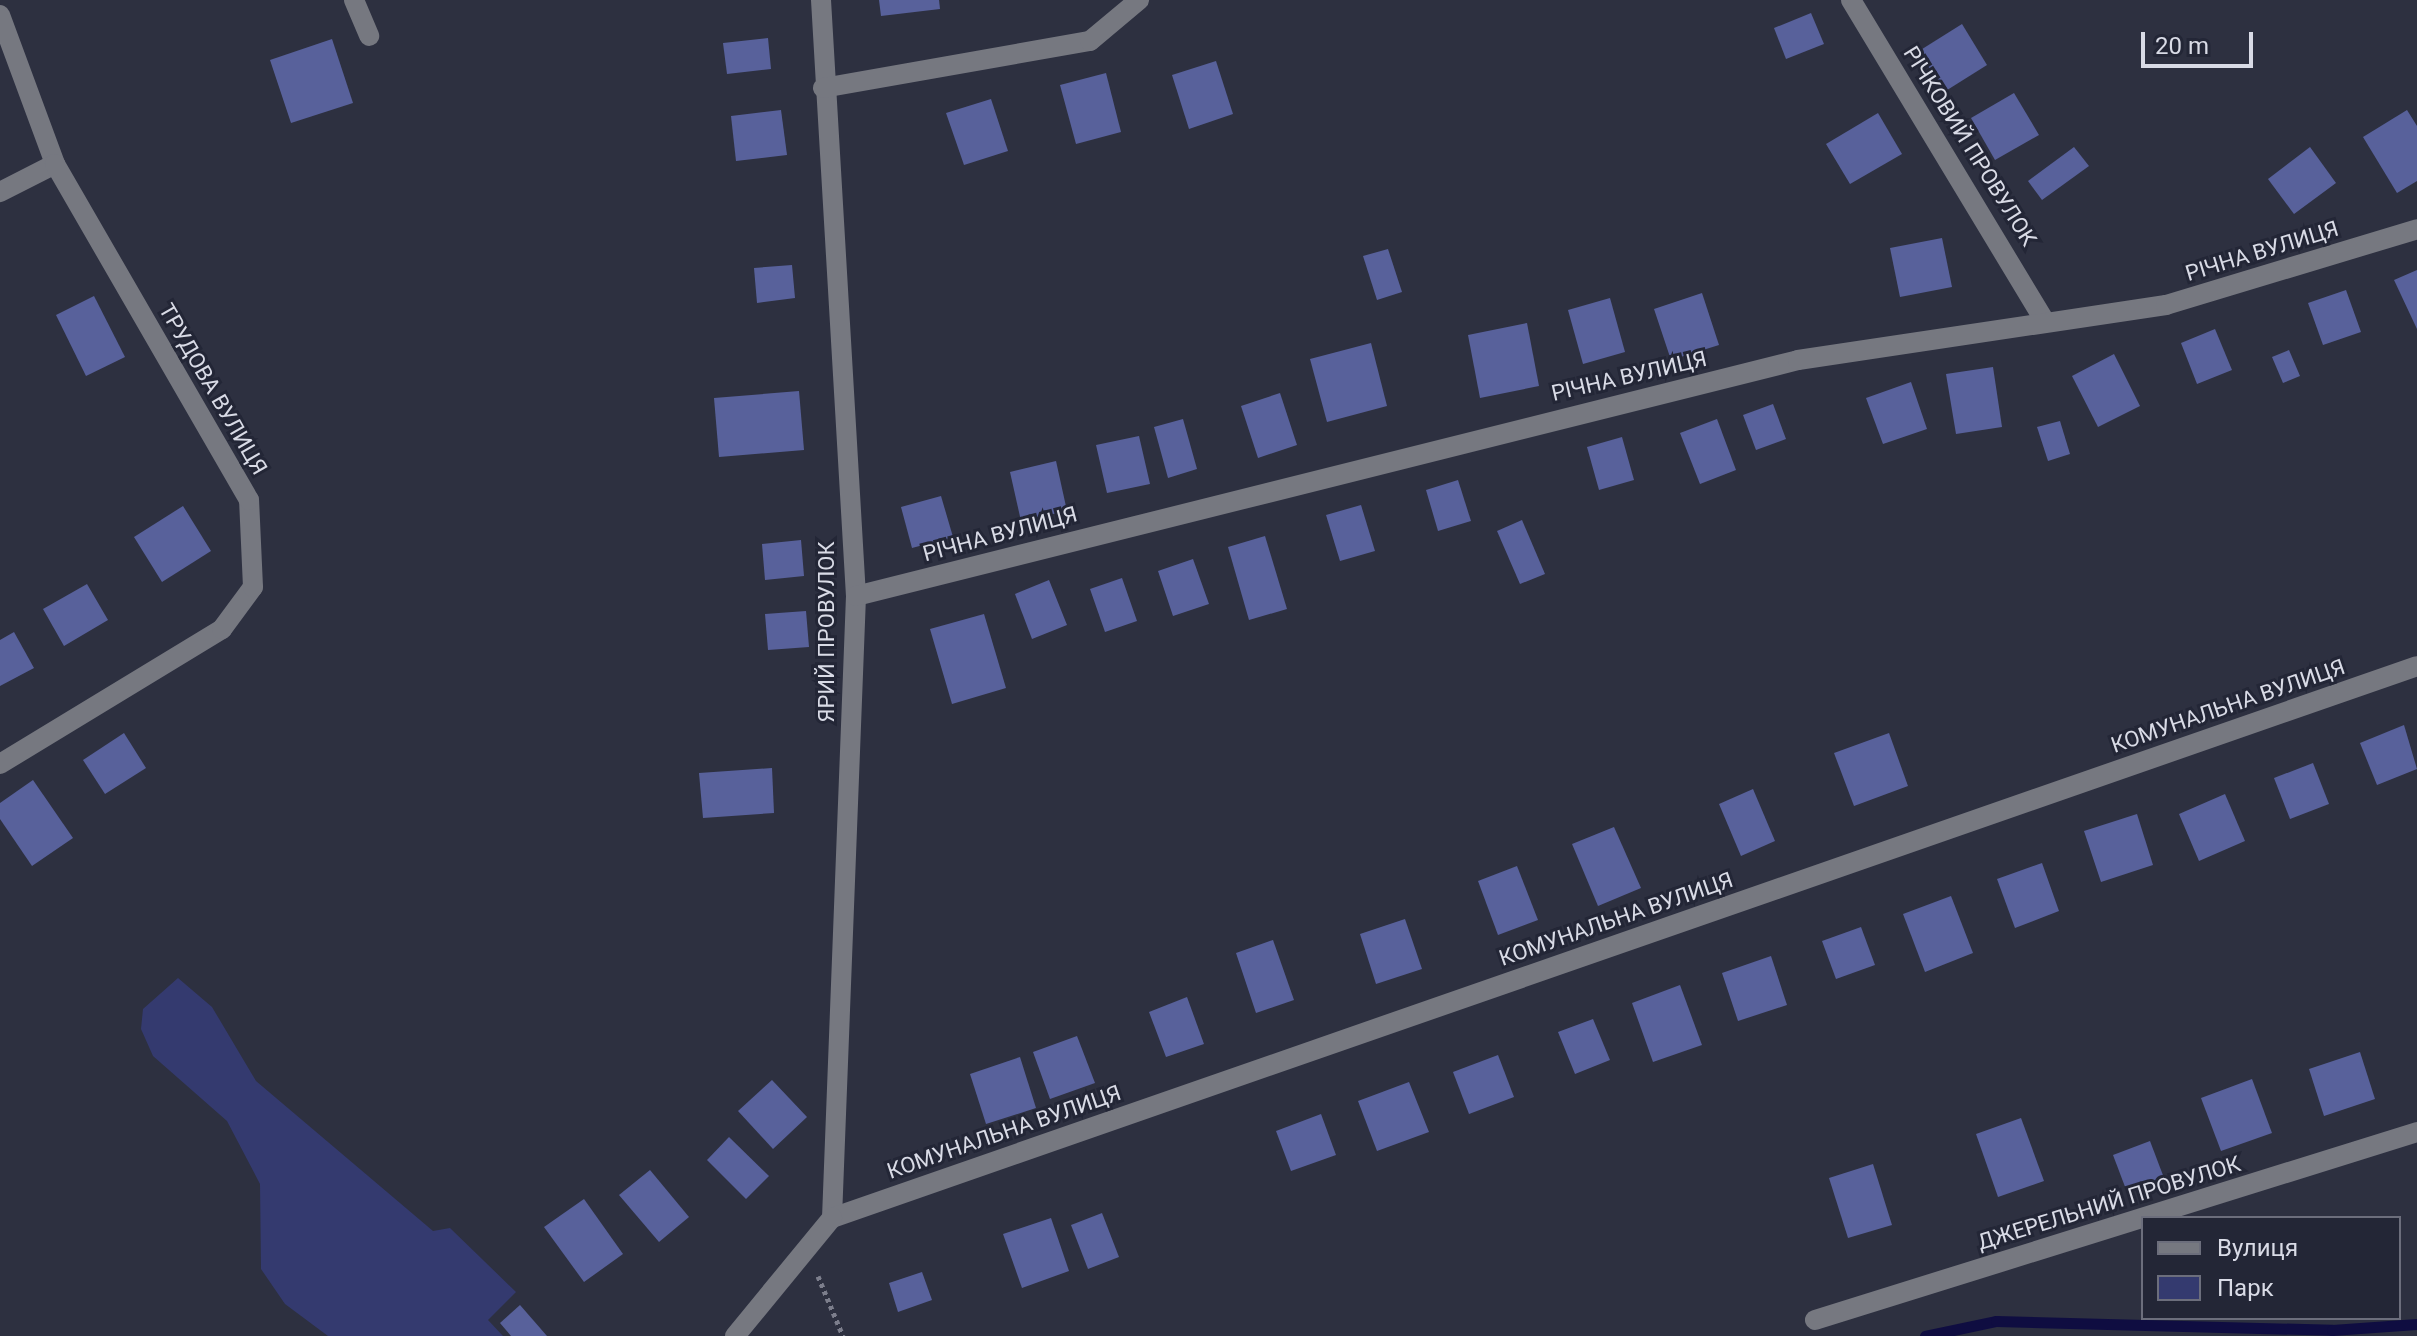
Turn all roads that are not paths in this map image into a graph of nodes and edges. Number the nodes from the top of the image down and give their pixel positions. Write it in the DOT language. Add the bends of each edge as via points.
graph roads {
  1 [pos="354,0"];
  2 [pos="821,0"];
  3 [pos="1139,0"];
  4 [pos="1851,0"];
  5 [pos="0,15"];
  6 [pos="369,36"];
  7 [pos="823,88"];
  8 [pos="55,164"];
  9 [pos="0,192"];
  10 [pos="2417,229"];
  11 [pos="2044,320"];
  12 [pos="856,596"];
  13 [pos="2417,666"];
  14 [pos="0,764"];
  15 [pos="2417,1132"];
  16 [pos="2148,1216"];
  17 [pos="832,1218"];
  18 [pos="2141,1218"];
  19 [pos="1815,1320"];
  20 [pos="735,1336"];
  1 -- 6 [label="street"];
  2 -- 7 [label="street, ЯРИЙ ПРОВУЛОК"];
  3 -- 7 [label="street" via="1090,41"];
  4 -- 11 [label="street, РІЧКОВИЙ ПРОВУЛОК"];
  5 -- 8 [label="street, ТРУДОВА ВУЛИЦЯ"];
  7 -- 12 [label="street, ЯРИЙ ПРОВУЛОК"];
  8 -- 9 [label="street"];
  8 -- 14 [label="street, ТРУДОВА ВУЛИЦЯ" via="249,500 253,587 222,629"];
  10 -- 11 [label="street, РІЧНА ВУЛИЦЯ" via="2166,305"];
  11 -- 12 [label="street, РІЧНА ВУЛИЦЯ" via="1798,360"];
  12 -- 17 [label="street, ЯРИЙ ПРОВУЛОК"];
  13 -- 17 [label="street, КОМУНАЛЬНА ВУЛИЦЯ"];
  15 -- 16 [label="street, ДЖЕРЕЛЬНИЙ ПРОВУЛОК"];
  17 -- 20 [label="street"];
  18 -- 19 [label="street, ДЖЕРЕЛЬНИЙ ПРОВУЛОК"];
}
